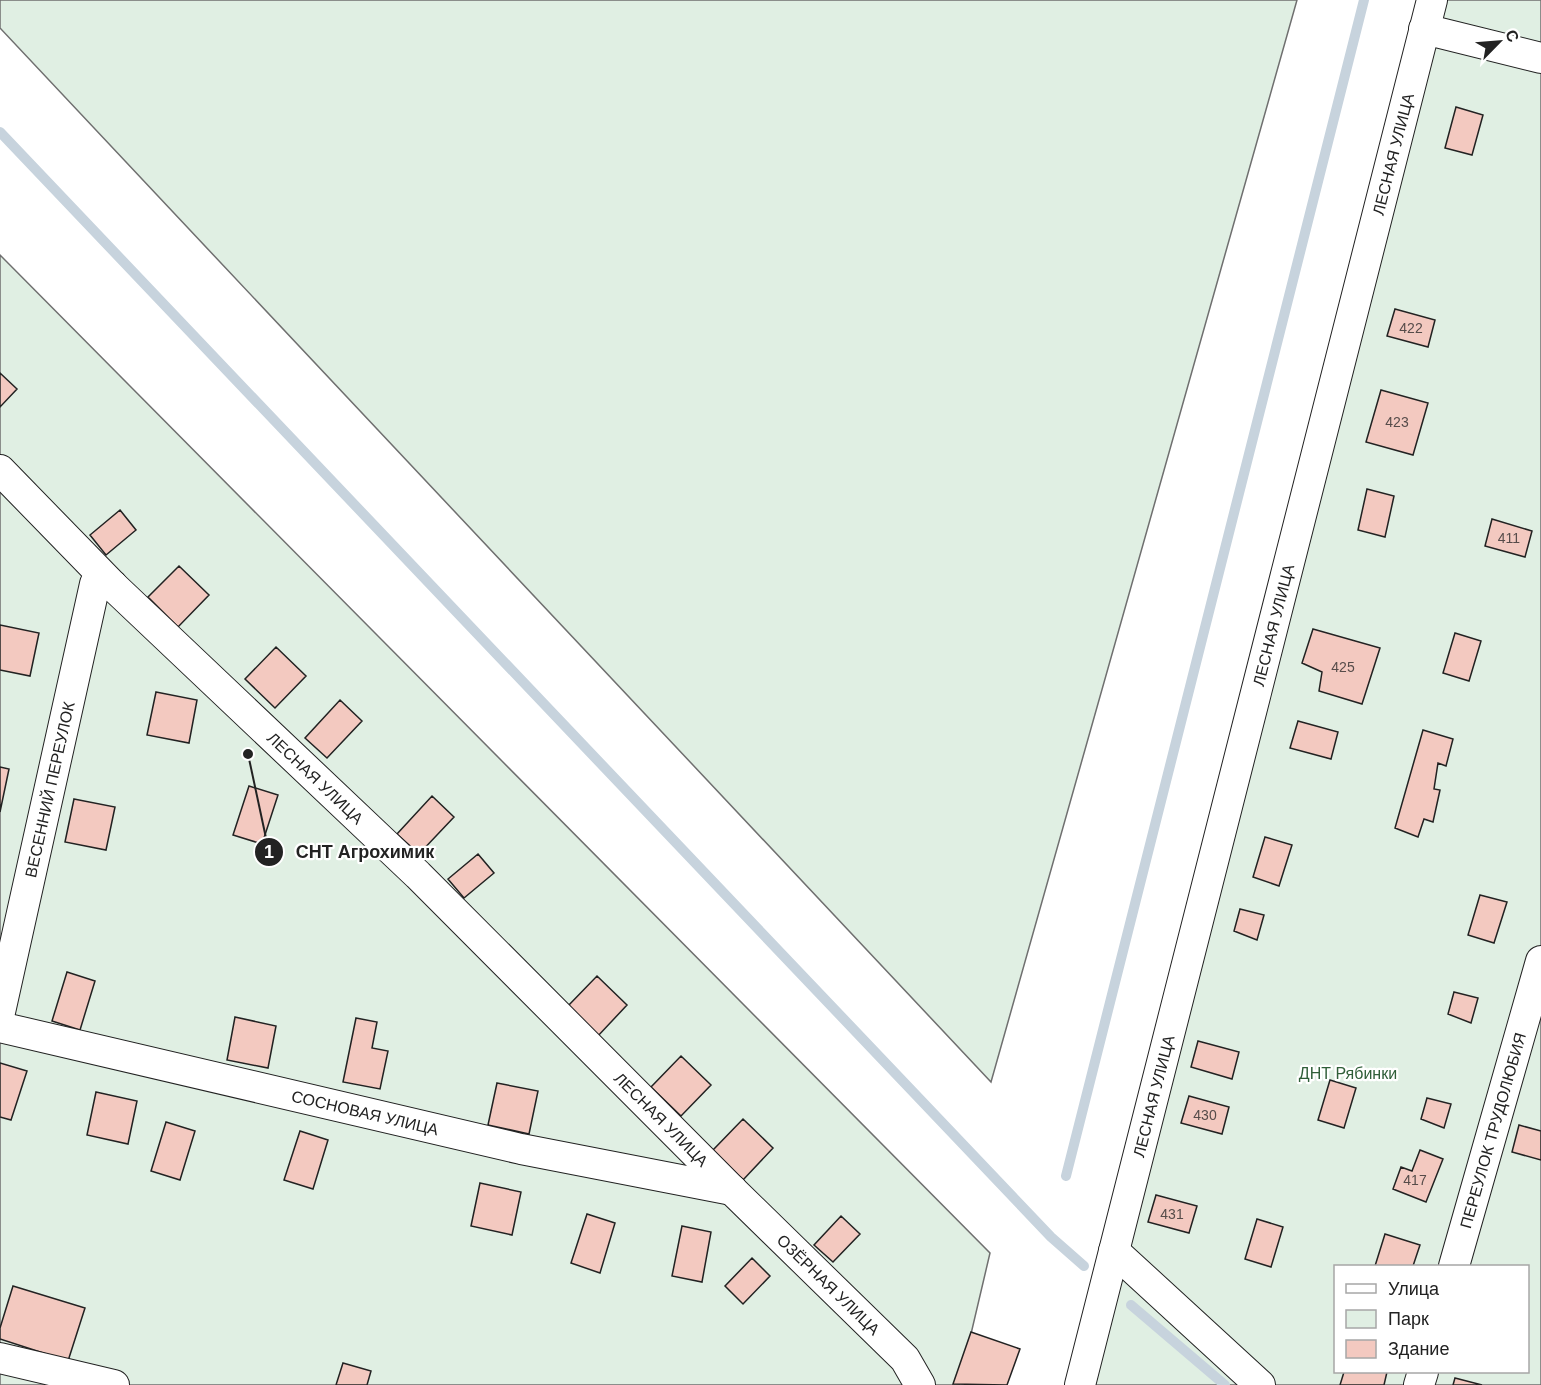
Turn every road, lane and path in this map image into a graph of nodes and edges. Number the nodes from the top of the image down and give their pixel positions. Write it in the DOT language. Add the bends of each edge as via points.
graph roads {
  1 [pos="1432,0"];
  2 [pos="1424,29"];
  3 [pos="1541,58"];
  4 [pos="0,470"];
  5 [pos="113,586"];
  6 [pos="1541,961"];
  7 [pos="0,1012"];
  8 [pos="0,1027"];
  9 [pos="732,1190"];
  10 [pos="1114,1251"];
  11 [pos="1454,1265"];
  12 [pos="0,1358"];
  13 [pos="114,1385"];
  14 [pos="920,1385"];
  15 [pos="1080,1385"];
  16 [pos="1260,1385"];
  1 -- 2 [label="street, ЛЕСНАЯ УЛИЦА"];
  2 -- 3 [label="street"];
  2 -- 10 [label="street, ЛЕСНАЯ УЛИЦА"];
  4 -- 5 [label="street, ЛЕСНАЯ УЛИЦА"];
  5 -- 7 [label="street, ВЕСЕННИЙ ПЕРЕУЛОК" via="95,584"];
  5 -- 9 [label="street, ЛЕСНАЯ УЛИЦА" via="418,875"];
  6 -- 11 [label="street, ПЕРЕУЛОК ТРУДОЛЮБИЯ"];
  8 -- 9 [label="street, СОСНОВАЯ УЛИЦА" via="521,1149"];
  9 -- 14 [label="street, ОЗЁРНАЯ УЛИЦА" via="905,1359"];
  10 -- 15 [label="street, ЛЕСНАЯ УЛИЦА"];
  10 -- 16 [label="street"];
  12 -- 13 [label="street"];
}
